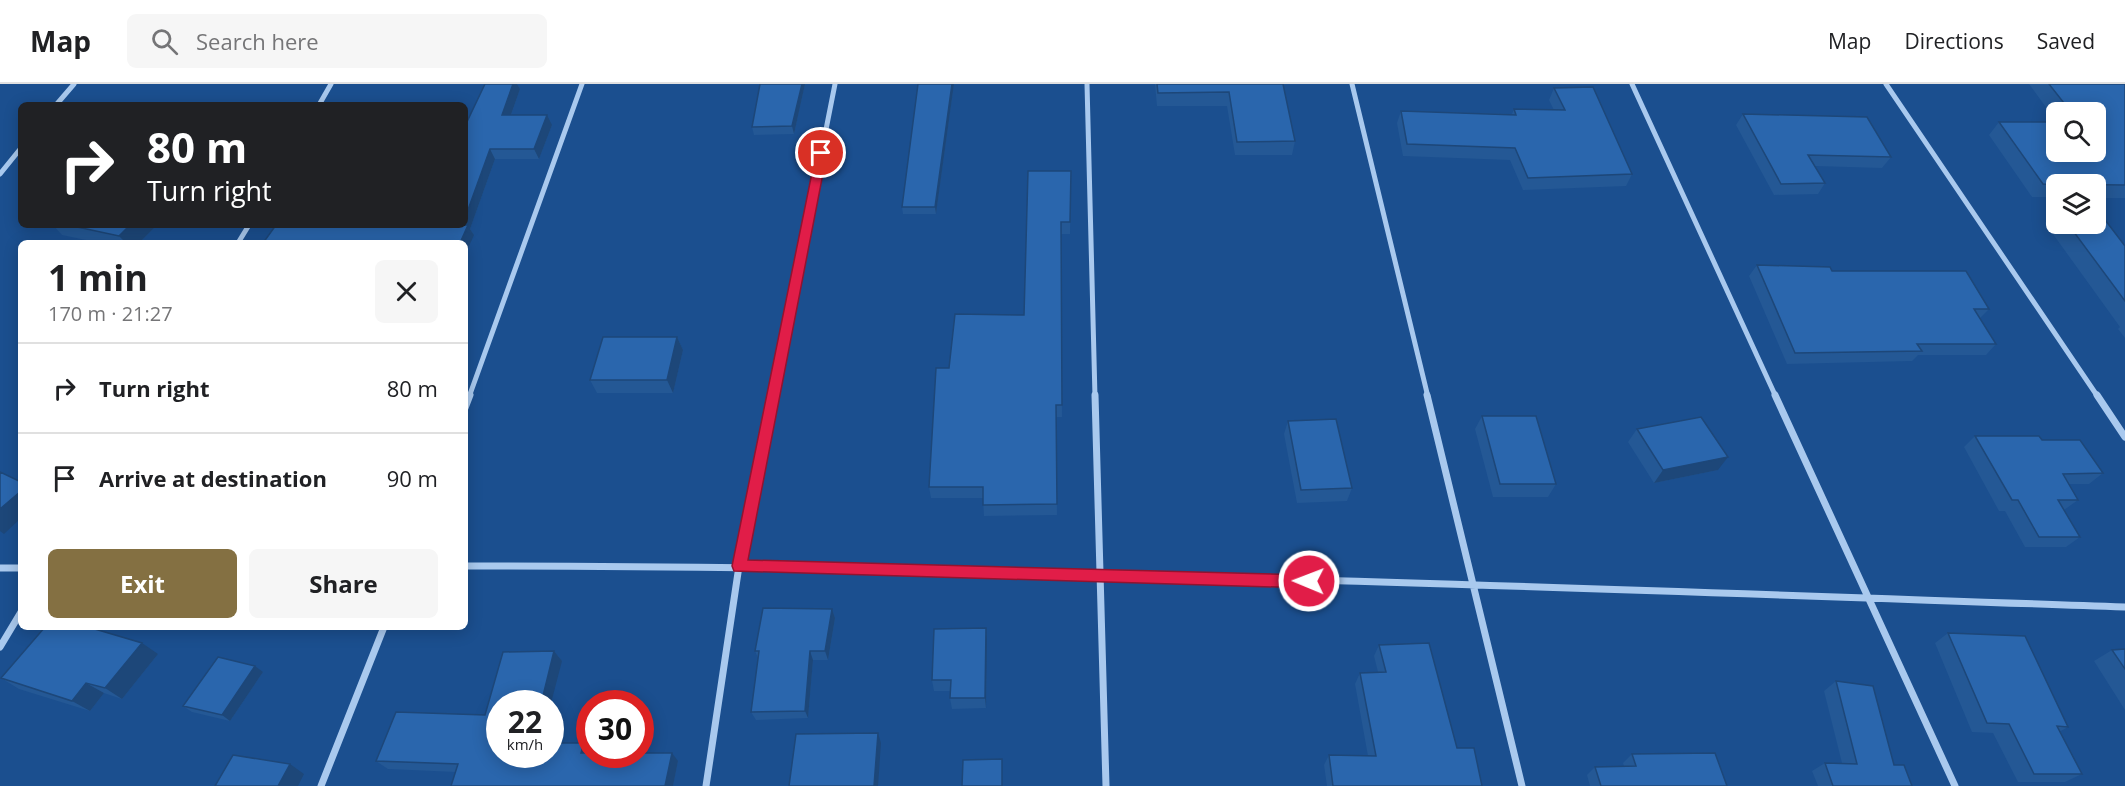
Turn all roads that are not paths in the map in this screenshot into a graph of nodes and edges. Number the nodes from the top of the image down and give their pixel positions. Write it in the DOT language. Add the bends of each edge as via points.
graph roads {
  1 [pos="74,84"];
  2 [pos="332,84"];
  3 [pos="582,84"];
  4 [pos="835,84"];
  5 [pos="1087,84"];
  6 [pos="1352,84"];
  7 [pos="1632,84"];
  8 [pos="1886,84"];
  9 [pos="59,102"];
  10 [pos="321,102"];
  11 [pos="18,152"];
  12 [pos="0,174"];
  13 [pos="468,400"];
  14 [pos="2125,437"];
  15 [pos="468,566"];
  16 [pos="739,566"];
  17 [pos="0,568"];
  18 [pos="18,568"];
  19 [pos="1099,577"];
  20 [pos="1473,585"];
  21 [pos="1869,598"];
  22 [pos="2125,607"];
  23 [pos="18,617"];
  24 [pos="383,630"];
  25 [pos="0,646"];
  26 [pos="321,786"];
  27 [pos="706,786"];
  28 [pos="1106,786"];
  29 [pos="1521,786"];
  30 [pos="1955,786"];
  1 -- 9 [label="street"];
  2 -- 10 [label="street"];
  3 -- 13 [label="street"];
  4 -- 16 [label="street"];
  5 -- 19 [label="street"];
  6 -- 20 [label="street"];
  7 -- 21 [label="street"];
  8 -- 14 [label="street"];
  11 -- 12 [label="street"];
  15 -- 16 [label="street"];
  16 -- 19 [label="street"];
  16 -- 27 [label="street"];
  17 -- 18 [label="street"];
  19 -- 20 [label="street"];
  19 -- 28 [label="street"];
  20 -- 21 [label="street"];
  20 -- 29 [label="street"];
  21 -- 22 [label="street"];
  21 -- 30 [label="street"];
  23 -- 25 [label="street"];
  24 -- 26 [label="street"];
}
